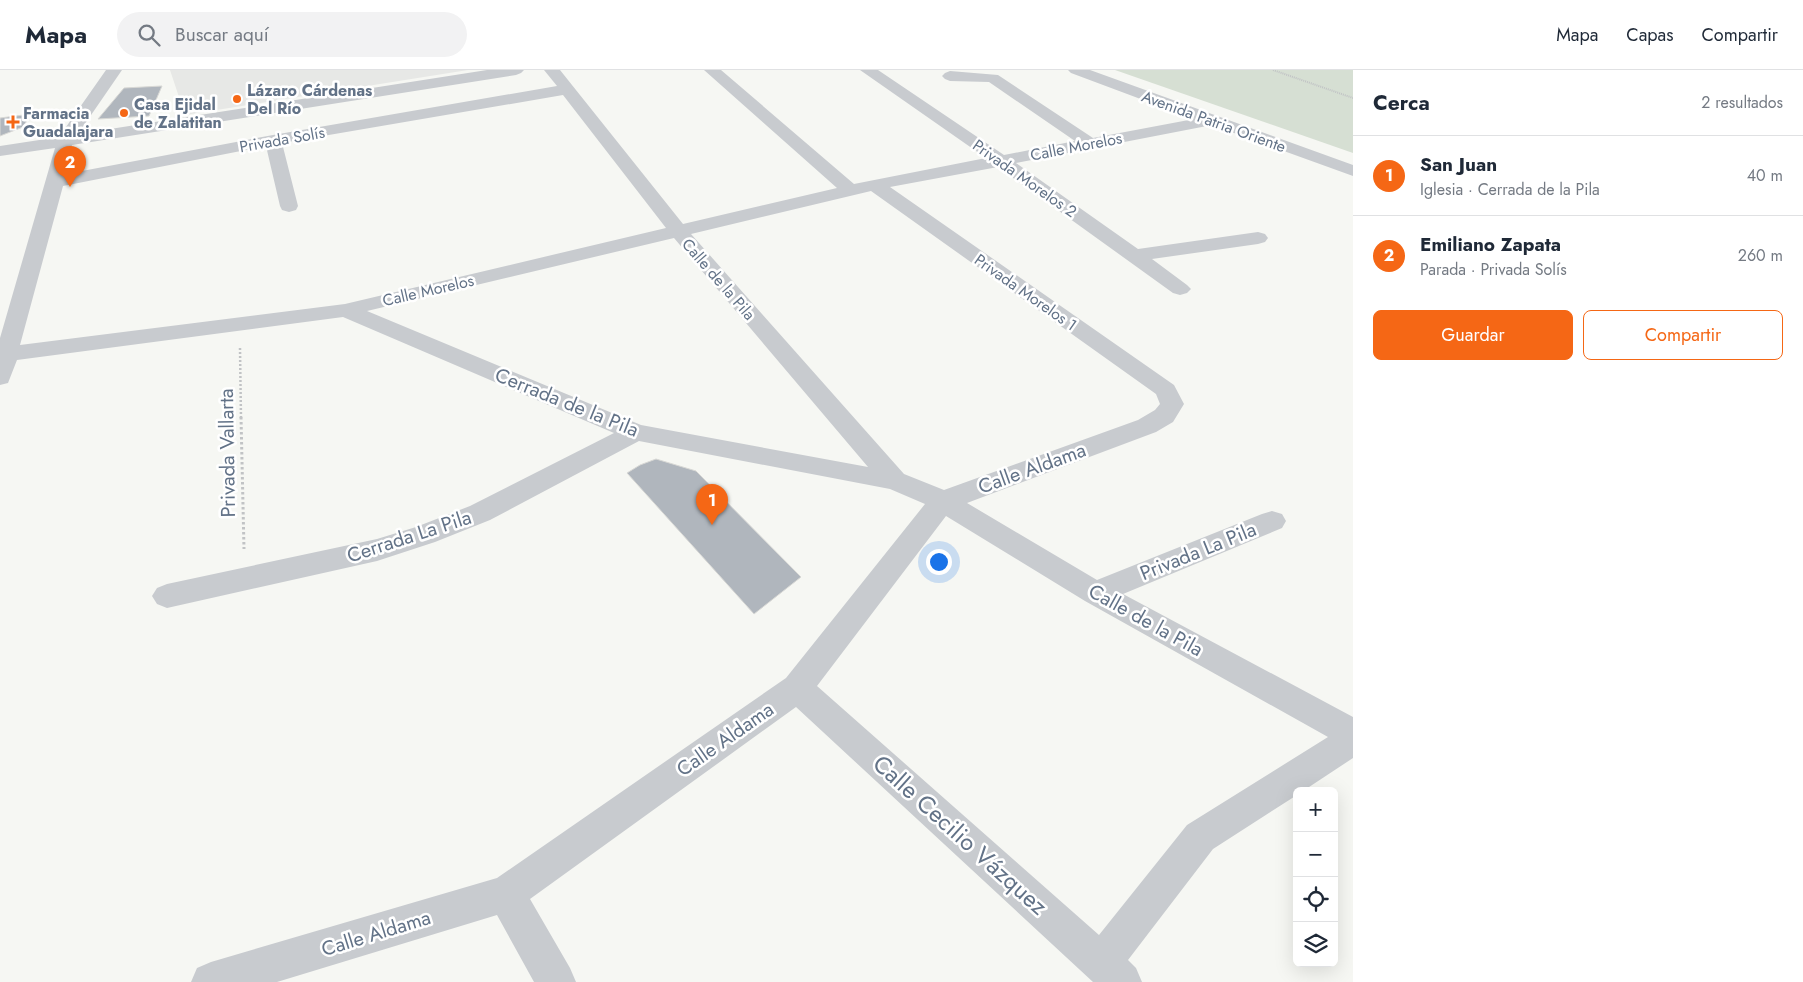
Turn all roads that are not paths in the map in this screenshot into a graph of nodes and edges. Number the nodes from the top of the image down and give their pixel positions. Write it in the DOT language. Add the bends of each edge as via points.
graph roads {
  1 [pos="114,70"];
  2 [pos="516,70"];
  3 [pos="552,70"];
  4 [pos="712,70"];
  5 [pos="868,70"];
  6 [pos="1076,70"];
  7 [pos="950,76"];
  8 [pos="568,90"];
  9 [pos="1213,120"];
  10 [pos="65,140"];
  11 [pos="273,140"];
  12 [pos="1089,143"];
  13 [pos="0,151"];
  14 [pos="1000,160"];
  15 [pos="1353,171"];
  16 [pos="55,182"];
  17 [pos="874,185"];
  18 [pos="850,190"];
  19 [pos="289,206"];
  20 [pos="678,231"];
  21 [pos="1258,238"];
  22 [pos="1133,256"];
  23 [pos="1180,289"];
  24 [pos="345,310"];
  25 [pos="3,355"];
  26 [pos="0,378"];
  27 [pos="1172,404"];
  28 [pos="636,432"];
  29 [pos="895,481"];
  30 [pos="943,501"];
  31 [pos="1272,521"];
  32 [pos="1095,592"];
  33 [pos="167,596"];
  34 [pos="797,688"];
  35 [pos="1353,734"];
  36 [pos="1353,740"];
  37 [pos="506,894"];
  38 [pos="1112,972"];
  39 [pos="211,982"];
  40 [pos="556,982"];
  1 -- 10 [label="street"];
  2 -- 10 [label="street"];
  3 -- 8 [label="street, Calle de la Pila"];
  4 -- 18 [label="street"];
  5 -- 14 [label="street, Privada Morelos 2"];
  6 -- 9 [label="street, Avenida Patria Oriente"];
  7 -- 12 [label="street" via="993,78"];
  8 -- 11 [label="street, Privada Solís"];
  8 -- 20 [label="street, Calle de la Pila"];
  9 -- 12 [label="street, Calle Morelos"];
  9 -- 15 [label="street, Avenida Patria Oriente"];
  10 -- 13 [label="street"];
  10 -- 16 [label="street"];
  11 -- 16 [label="street, Privada Solís"];
  11 -- 19 [label="street"];
  12 -- 14 [label="street, Calle Morelos"];
  14 -- 17 [label="street, Calle Morelos"];
  14 -- 22 [label="street, Privada Morelos 2"];
  16 -- 25 [label="street"];
  17 -- 18 [label="street, Calle Morelos"];
  17 -- 27 [label="street, Privada Morelos 1" via="1166,390"];
  18 -- 20 [label="street, Calle Morelos"];
  20 -- 24 [label="street, Calle Morelos"];
  20 -- 29 [label="street, Calle de la Pila"];
  21 -- 22 [label="street"];
  22 -- 23 [label="street, Privada Morelos 2"];
  24 -- 25 [label="street, Calle Morelos"];
  24 -- 28 [label="street, Cerrada de la Pila"];
  25 -- 26 [label="street"];
  27 -- 30 [label="street, Calle Aldama" via="1164,416 1147,426"];
  28 -- 29 [label="street, Cerrada de la Pila"];
  28 -- 33 [label="street, Cerrada La Pila" via="480,513 425,535 377,550"];
  29 -- 30 [label="street, Cerrada de la Pila"];
  30 -- 32 [label="street, Calle de la Pila"];
  30 -- 34 [label="street, Calle Aldama"];
  31 -- 32 [label="street, Privada La Pila"];
  32 -- 35 [label="street, Calle de la Pila"];
  34 -- 37 [label="street, Calle Aldama"];
  34 -- 38 [label="street, Calle Cecilio Vázquez"];
  36 -- 38 [label="street" via="1200,837"];
  37 -- 39 [label="street, Calle Aldama"];
  37 -- 40 [label="street"];
}
